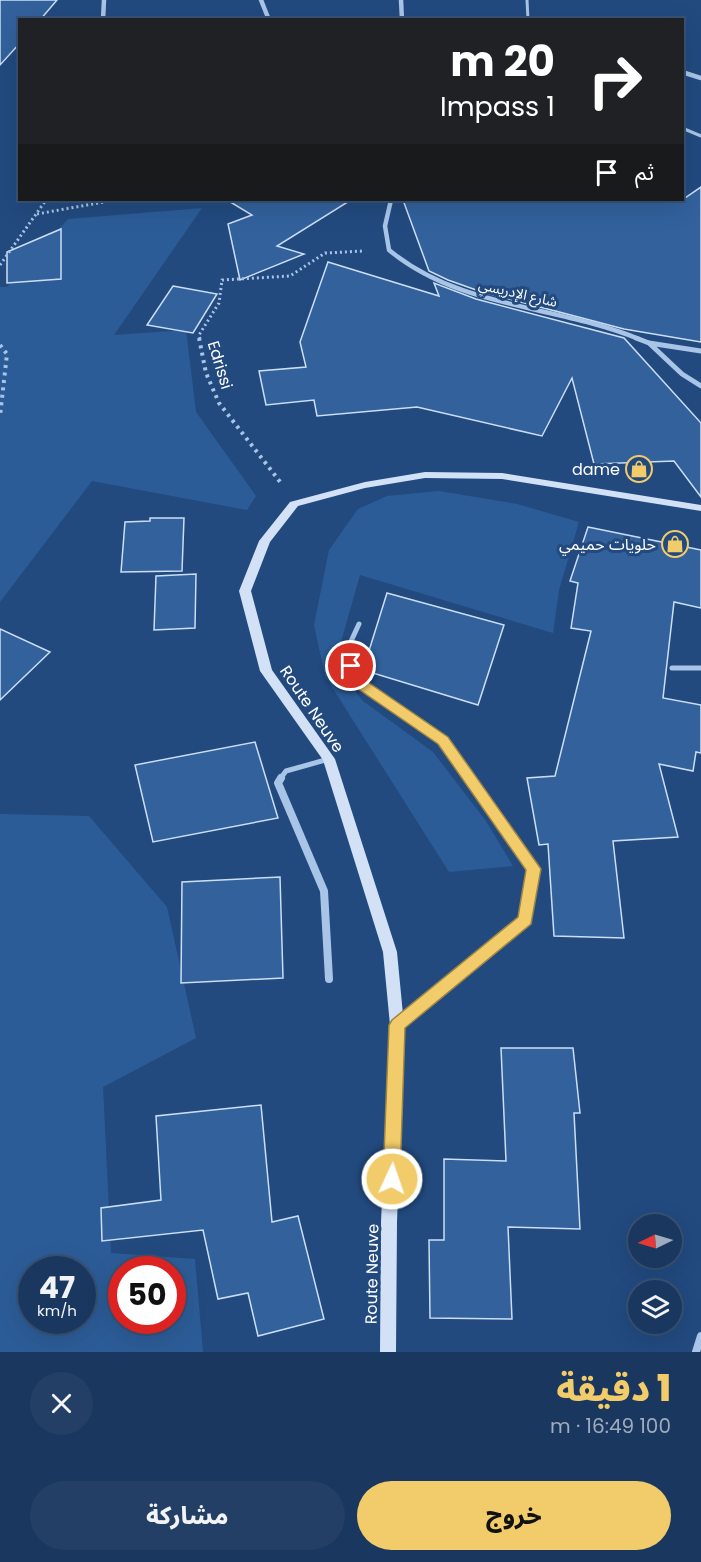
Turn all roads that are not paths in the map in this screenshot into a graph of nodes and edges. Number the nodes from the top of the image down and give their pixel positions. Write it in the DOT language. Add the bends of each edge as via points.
graph roads {
  1 [pos="104,0"];
  2 [pos="261,0"];
  3 [pos="400,0"];
  4 [pos="527,0"];
  5 [pos="103,18"];
  6 [pos="268,18"];
  7 [pos="402,18"];
  8 [pos="528,18"];
  9 [pos="684,73"];
  10 [pos="701,78"];
  11 [pos="684,130"];
  12 [pos="701,136"];
  13 [pos="391,201"];
  14 [pos="649,343"];
  15 [pos="701,351"];
  16 [pos="701,386"];
  17 [pos="701,508"];
  18 [pos="359,624"];
  19 [pos="672,668"];
  20 [pos="701,668"];
  21 [pos="329,759"];
  22 [pos="329,979"];
  23 [pos="397,1025"];
  24 [pos="701,1336"];
  25 [pos="387,1352"];
  26 [pos="696,1352"];
  1 -- 5 [label="street"];
  2 -- 6 [label="street"];
  3 -- 7 [label="street"];
  4 -- 8 [label="lane"];
  9 -- 10 [label="street"];
  11 -- 12 [label="lane"];
  13 -- 14 [label="street, شارع الإدريسي" via="385,226 389,250 412,269 472,295 613,328"];
  14 -- 15 [label="street, شارع الإدريسي"];
  14 -- 16 [label="street"];
  17 -- 21 [label="main road, Route Neuve" via="502,476 425,475 365,485 294,504 265,541 245,591 266,671"];
  18 -- 23 [label="street" via="346,652 356,681 443,741 534,869 525,920"];
  19 -- 20 [label="street"];
  21 -- 22 [label="street" via="286,771 278,783 324,891"];
  21 -- 23 [label="main road, Route Neuve" via="390,952"];
  23 -- 25 [label="main road, Route Neuve"];
  24 -- 26 [label="street"];
}
